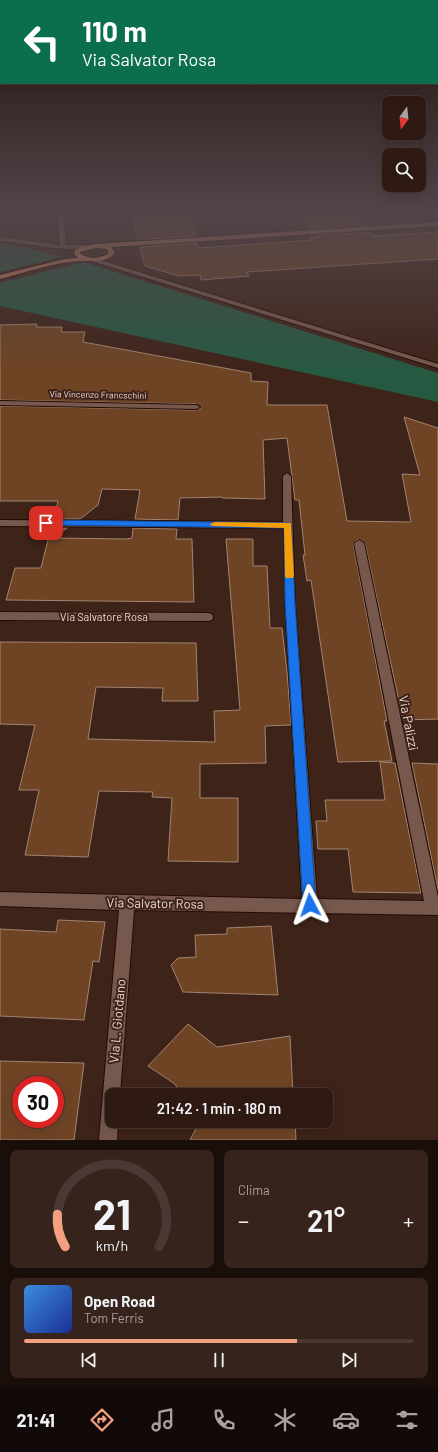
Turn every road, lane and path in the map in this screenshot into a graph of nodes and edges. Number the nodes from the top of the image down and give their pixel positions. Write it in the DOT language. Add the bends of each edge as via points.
graph roads {
  1 [pos="47,265"];
  2 [pos="112,265"];
  3 [pos="115,266"];
  4 [pos="0,277"];
  5 [pos="438,366"];
  6 [pos="0,403"];
  7 [pos="196,407"];
  8 [pos="287,476"];
  9 [pos="0,523"];
  10 [pos="288,525"];
  11 [pos="359,543"];
  12 [pos="0,616"];
  13 [pos="208,618"];
  14 [pos="0,898"];
  15 [pos="127,902"];
  16 [pos="310,905"];
  17 [pos="435,908"];
  18 [pos="108,1140"];
  1 -- 4 [label="main road"];
  2 -- 3 [label="street"];
  3 -- 5 [label="street"];
  6 -- 7 [label="street, Via Vincenzo Francschini"];
  8 -- 10 [label="street"];
  9 -- 10 [label="street"];
  10 -- 16 [label="street" via="290,603"];
  11 -- 17 [label="street, Via Palizzi"];
  12 -- 13 [label="street, Via Salvatore Rosa"];
  14 -- 15 [label="street, Via Salvator Rosa"];
  15 -- 16 [label="street, Via Salvator Rosa"];
  15 -- 18 [label="street, Via L. Giotdano"];
  16 -- 17 [label="street, Via Salvator Rosa"];
}
